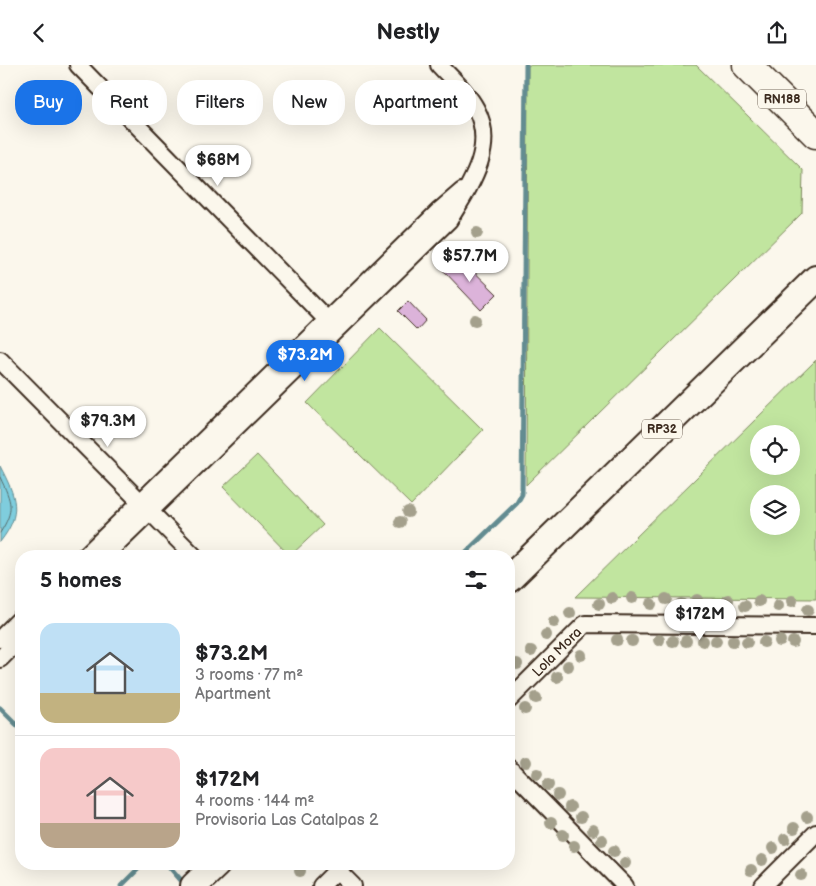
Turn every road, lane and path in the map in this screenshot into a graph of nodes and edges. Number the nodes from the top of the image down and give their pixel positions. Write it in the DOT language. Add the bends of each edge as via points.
graph roads {
  1 [pos="78,65"];
  2 [pos="439,65"];
  3 [pos="747,65"];
  4 [pos="816,134"];
  5 [pos="816,279"];
  6 [pos="331,325"];
  7 [pos="0,360"];
  8 [pos="145,507"];
  9 [pos="92,550"];
  10 [pos="109,550"];
  11 [pos="188,550"];
  12 [pos="515,573"];
  13 [pos="15,624"];
  14 [pos="816,626"];
  15 [pos="0,639"];
  16 [pos="15,644"];
  17 [pos="0,659"];
  18 [pos="515,694"];
  19 [pos="515,774"];
  20 [pos="816,833"];
  21 [pos="337,870"];
  22 [pos="342,870"];
  23 [pos="321,886"];
  24 [pos="353,886"];
  25 [pos="625,886"];
  26 [pos="763,886"];
  1 -- 6 [label="street"];
  2 -- 6 [label="street" via="477,110 482,131 482,159 473,181 449,220"];
  3 -- 4 [label="highway, RN188"];
  5 -- 12 [label="main road, RP32"];
  6 -- 8 [label="street"];
  7 -- 8 [label="street"];
  8 -- 9 [label="street"];
  8 -- 10 [label="street"];
  8 -- 11 [label="street"];
  13 -- 15 [label="street"];
  14 -- 18 [label="street, Lola Mora" via="585,624"];
  16 -- 17 [label="street"];
  19 -- 25 [label="street"];
  20 -- 26 [label="street"];
  21 -- 23 [label="street"];
  22 -- 24 [label="street"];
}
